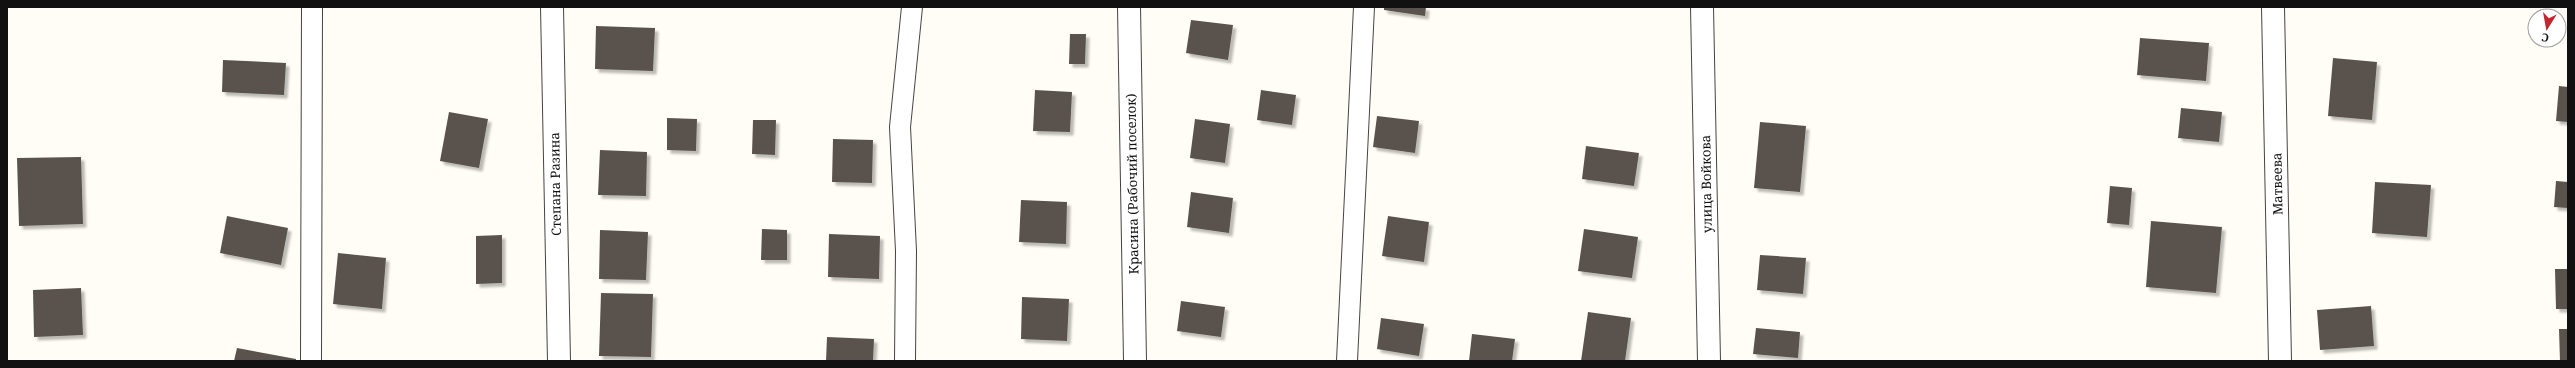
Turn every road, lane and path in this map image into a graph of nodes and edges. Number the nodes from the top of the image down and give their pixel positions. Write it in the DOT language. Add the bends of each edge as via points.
graph roads {
  1 [pos="312,7"];
  2 [pos="552,7"];
  3 [pos="912,7"];
  4 [pos="1129,7"];
  5 [pos="1364,7"];
  6 [pos="1702,7"];
  7 [pos="2273,7"];
  8 [pos="311,361"];
  9 [pos="559,361"];
  10 [pos="905,361"];
  11 [pos="1135,361"];
  12 [pos="1347,361"];
  13 [pos="1709,361"];
  14 [pos="2280,361"];
  1 -- 8 [label="lane"];
  2 -- 9 [label="street, Степана Разина"];
  3 -- 10 [label="lane" via="900,127 906,250"];
  4 -- 11 [label="street, Красина (Рабочий поселок)"];
  5 -- 12 [label="lane"];
  6 -- 13 [label="street, улица Войкова"];
  7 -- 14 [label="street, Матвеева"];
}
